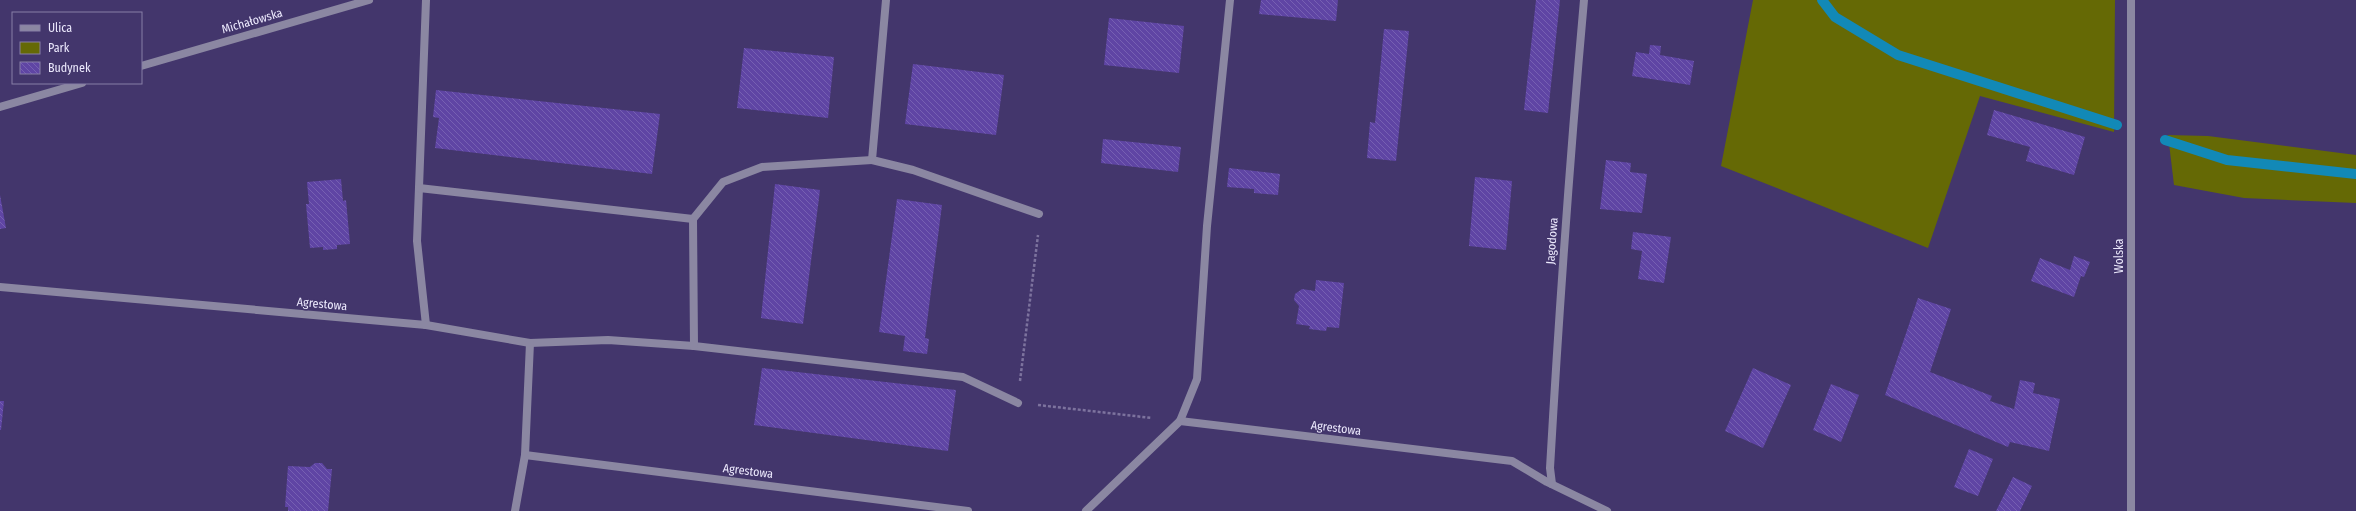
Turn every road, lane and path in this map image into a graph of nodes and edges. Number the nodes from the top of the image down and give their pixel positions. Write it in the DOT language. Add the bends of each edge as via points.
graph roads {
  1 [pos="369,0"];
  2 [pos="426,0"];
  3 [pos="886,0"];
  4 [pos="1230,0"];
  5 [pos="1584,0"];
  6 [pos="2131,0"];
  7 [pos="142,66"];
  8 [pos="79,84"];
  9 [pos="0,107"];
  10 [pos="872,160"];
  11 [pos="419,188"];
  12 [pos="1039,214"];
  13 [pos="693,219"];
  14 [pos="0,288"];
  15 [pos="426,325"];
  16 [pos="530,343"];
  17 [pos="694,346"];
  18 [pos="1018,403"];
  19 [pos="1180,421"];
  20 [pos="525,455"];
  21 [pos="1552,484"];
  22 [pos="515,511"];
  23 [pos="968,511"];
  24 [pos="1086,511"];
  25 [pos="1607,511"];
  26 [pos="2131,511"];
  1 -- 7 [label="street, Michałowska"];
  2 -- 11 [label="street"];
  3 -- 10 [label="street"];
  4 -- 19 [label="street" via="1207,226 1196,379"];
  5 -- 21 [label="street, Jagodowa" via="1556,354 1550,468"];
  6 -- 26 [label="street, Wolska"];
  8 -- 9 [label="street"];
  10 -- 12 [label="street" via="913,170"];
  10 -- 13 [label="street" via="762,167 723,182"];
  11 -- 13 [label="street"];
  11 -- 15 [label="street" via="417,241"];
  12 -- 18 [label="path" via="1037,255"];
  13 -- 17 [label="street"];
  14 -- 15 [label="street, Agrestowa"];
  15 -- 16 [label="street, Agrestowa"];
  16 -- 17 [label="street, Agrestowa" via="608,340"];
  16 -- 20 [label="street"];
  17 -- 18 [label="street, Agrestowa" via="963,377"];
  18 -- 19 [label="path"];
  19 -- 21 [label="street, Agrestowa" via="1512,461"];
  19 -- 24 [label="street"];
  20 -- 22 [label="street"];
  20 -- 23 [label="street, Agrestowa"];
  21 -- 25 [label="street, Agrestowa"];
}
